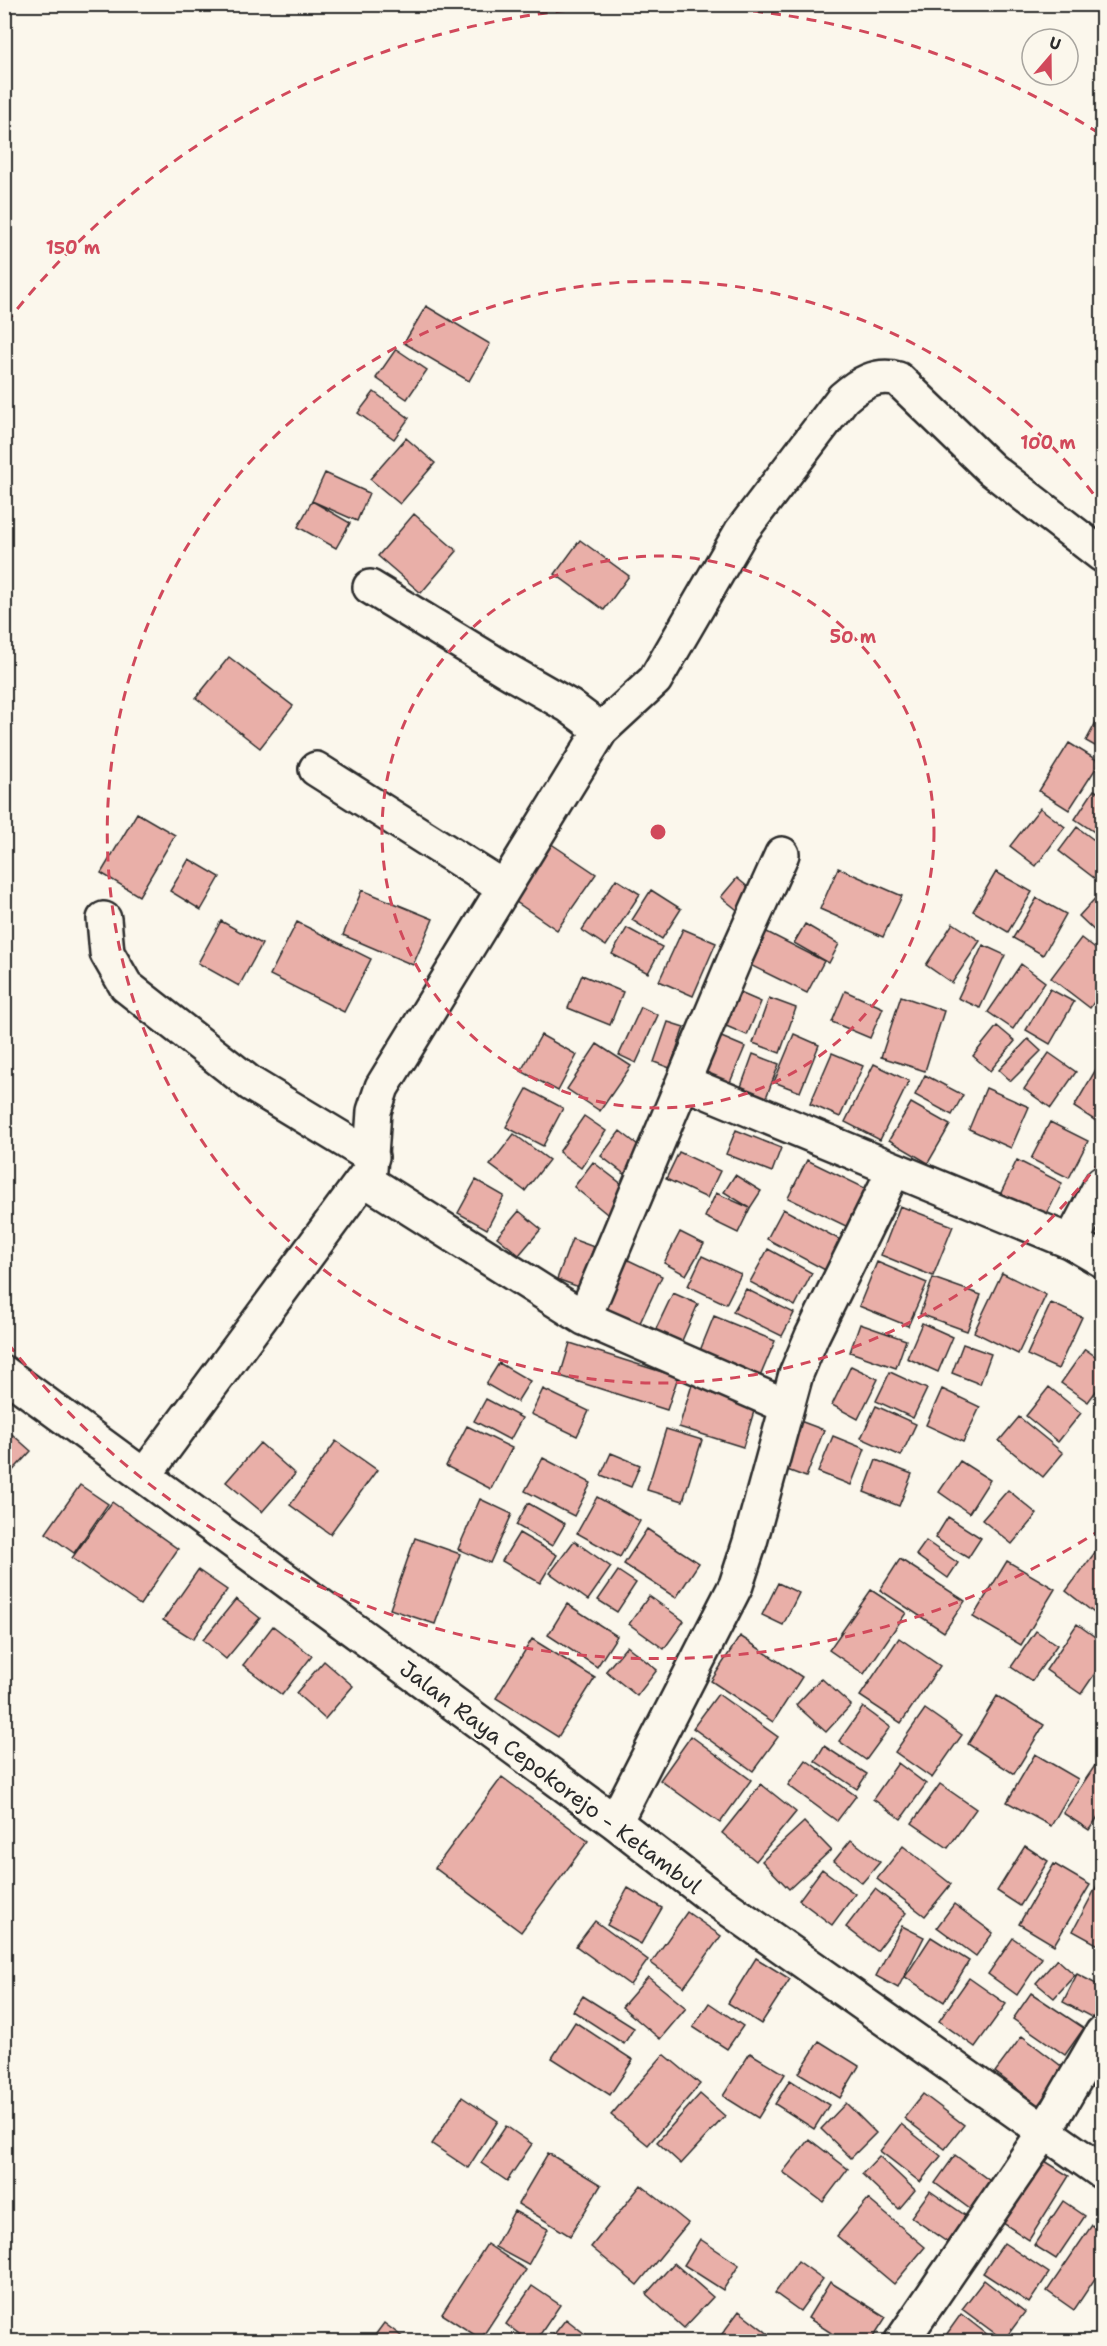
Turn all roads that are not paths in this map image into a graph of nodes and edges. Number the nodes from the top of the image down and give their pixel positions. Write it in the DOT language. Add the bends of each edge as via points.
graph roads {
  1 [pos="1102,555"];
  2 [pos="370,587"];
  3 [pos="602,730"];
  4 [pos="316,769"];
  5 [pos="782,854"];
  6 [pos="504,888"];
  7 [pos="104,919"];
  8 [pos="683,1082"];
  9 [pos="368,1168"];
  10 [pos="894,1170"];
  11 [pos="1102,1183"];
  12 [pos="1071,1242"];
  13 [pos="1102,1260"];
  14 [pos="584,1318"];
  15 [pos="4,1373"];
  16 [pos="786,1406"];
  17 [pos="144,1476"];
  18 [pos="615,1822"];
  19 [pos="1102,2033"];
  20 [pos="1045,2131"];
  21 [pos="1102,2172"];
  22 [pos="901,2342"];
  1 -- 3 [label="street" via="991,469 903,382 892,377 870,380 843,398 741,532 654,680"];
  2 -- 3 [label="street" via="569,706"];
  3 -- 6 [label="street"];
  4 -- 6 [label="street"];
  5 -- 8 [label="street"];
  6 -- 9 [label="street" via="382,1086 374,1111"];
  7 -- 9 [label="street" via="107,953 126,986 251,1084"];
  8 -- 10 [label="street"];
  8 -- 14 [label="street"];
  9 -- 14 [label="street"];
  9 -- 17 [label="street"];
  10 -- 12 [label="street"];
  10 -- 16 [label="street" via="812,1336"];
  11 -- 12 [label="street"];
  12 -- 13 [label="street"];
  14 -- 16 [label="street"];
  15 -- 17 [label="street, Jalan Raya Cepokorejo - Ketambul"];
  16 -- 18 [label="street" via="736,1585"];
  17 -- 18 [label="street, Jalan Raya Cepokorejo - Ketambul"];
  18 -- 20 [label="street, Jalan Raya Cepokorejo - Ketambul" via="705,1892"];
  19 -- 20 [label="street"];
  20 -- 21 [label="street, Jalan Raya Cepokorejo - Ketambul"];
  20 -- 22 [label="street"];
}
